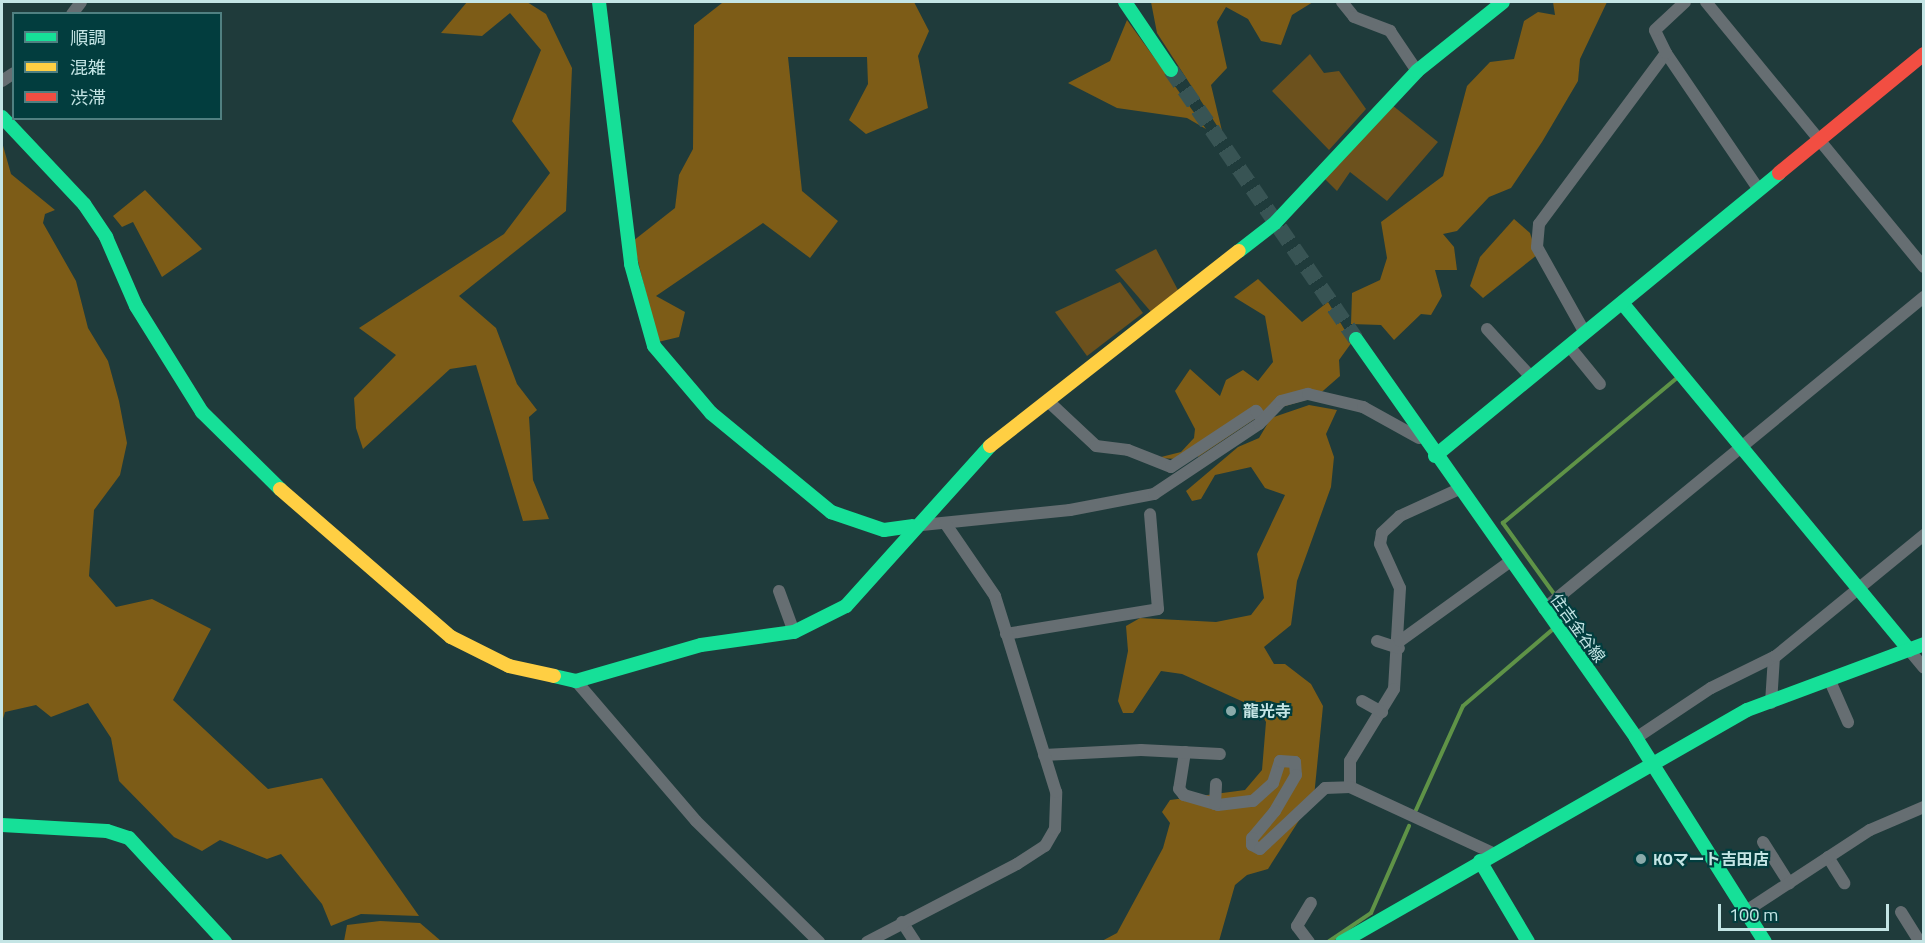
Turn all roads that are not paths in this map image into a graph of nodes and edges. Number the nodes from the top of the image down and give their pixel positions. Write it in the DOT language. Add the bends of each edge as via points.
graph roads {
  1 [pos="599,2"];
  2 [pos="1125,2"];
  3 [pos="1342,2"];
  4 [pos="1684,2"];
  5 [pos="1706,2"];
  6 [pos="1497,3"];
  7 [pos="1666,53"];
  8 [pos="1923,54"];
  9 [pos="1171,70"];
  10 [pos="1417,70"];
  11 [pos="2,117"];
  12 [pos="1822,137"];
  13 [pos="1759,190"];
  14 [pos="1923,267"];
  15 [pos="1923,297"];
  16 [pos="1623,304"];
  17 [pos="1487,329"];
  18 [pos="1585,333"];
  19 [pos="1356,339"];
  20 [pos="1569,346"];
  21 [pos="1532,377"];
  22 [pos="1600,384"];
  23 [pos="1049,402"];
  24 [pos="1263,420"];
  25 [pos="1423,440"];
  26 [pos="1741,446"];
  27 [pos="1435,456"];
  28 [pos="1457,490"];
  29 [pos="1150,514"];
  30 [pos="945,523"];
  31 [pos="912,526"];
  32 [pos="1923,535"];
  33 [pos="1508,563"];
  34 [pos="1858,589"];
  35 [pos="779,591"];
  36 [pos="1552,602"];
  37 [pos="794,632"];
  38 [pos="1006,634"];
  39 [pos="1377,641"];
  40 [pos="1923,644"];
  41 [pos="1399,645"];
  42 [pos="1909,650"];
  43 [pos="1774,657"];
  44 [pos="1923,668"];
  45 [pos="576,681"];
  46 [pos="1830,681"];
  47 [pos="1362,701"];
  48 [pos="1771,703"];
  49 [pos="1382,712"];
  50 [pos="1848,722"];
  51 [pos="1636,738"];
  52 [pos="1185,752"];
  53 [pos="1220,754"];
  54 [pos="1044,755"];
  55 [pos="1654,765"];
  56 [pos="1216,784"];
  57 [pos="1350,787"];
  58 [pos="1215,804"];
  59 [pos="1923,807"];
  60 [pos="2,825"];
  61 [pos="1763,842"];
  62 [pos="1493,853"];
  63 [pos="1828,857"];
  64 [pos="1480,861"];
  65 [pos="1789,883"];
  66 [pos="1844,883"];
  67 [pos="1311,903"];
  68 [pos="1746,911"];
  69 [pos="1901,912"];
  70 [pos="902,922"];
  71 [pos="225,942"];
  72 [pos="819,942"];
  73 [pos="867,942"];
  74 [pos="915,942"];
  75 [pos="1309,942"];
  76 [pos="1342,942"];
  77 [pos="1528,942"];
  78 [pos="1765,942"];
  79 [pos="1920,942"];
  1 -- 31 [label="street" via="631,264 654,346 711,413 831,512 884,530"];
  2 -- 9 [label="street"];
  3 -- 10 [label="street" via="1354,17 1390,31"];
  4 -- 7 [label="street" via="1655,30"];
  5 -- 12 [label="street"];
  6 -- 10 [label="street"];
  7 -- 13 [label="street"];
  7 -- 18 [label="street" via="1539,224 1537,248"];
  8 -- 12 [label="street"];
  10 -- 23 [label="street" via="1275,223"];
  11 -- 45 [label="street" via="44,156 89,212 136,306 202,412 330,536 451,637 508,666"];
  12 -- 13 [label="street"];
  12 -- 14 [label="street"];
  13 -- 16 [label="street"];
  15 -- 26 [label="street"];
  16 -- 18 [label="street"];
  16 -- 26 [label="street"];
  17 -- 21 [label="street"];
  18 -- 20 [label="street"];
  19 -- 25 [label="street, 住吉金谷線"];
  20 -- 21 [label="street"];
  20 -- 22 [label="street"];
  21 -- 27 [label="street"];
  23 -- 24 [label="street" via="1096,446 1128,450 1171,467 1257,411"];
  23 -- 31 [label="street" via="976,458"];
  24 -- 25 [label="street" via="1281,400 1308,394 1363,407"];
  24 -- 30 [label="street" via="1176,485 1154,494 1070,510"];
  25 -- 27 [label="street, 住吉金谷線"];
  26 -- 34 [label="street"];
  26 -- 36 [label="street"];
  27 -- 28 [label="street, 住吉金谷線"];
  28 -- 33 [label="street, 住吉金谷線"];
  28 -- 41 [label="street" via="1400,516 1382,533 1380,544 1400,588"];
  29 -- 38 [label="street" via="1158,609"];
  30 -- 31 [label="street"];
  30 -- 38 [label="street" via="995,596"];
  31 -- 37 [label="street" via="846,606"];
  32 -- 34 [label="street"];
  33 -- 36 [label="street, 住吉金谷線"];
  33 -- 41 [label="street"];
  34 -- 42 [label="street"];
  34 -- 43 [label="street"];
  35 -- 37 [label="street"];
  36 -- 51 [label="street, 住吉金谷線" via="1557,627"];
  37 -- 45 [label="street" via="702,645"];
  38 -- 54 [label="street"];
  39 -- 41 [label="street"];
  40 -- 42 [label="street"];
  41 -- 49 [label="street" via="1394,689"];
  42 -- 44 [label="street"];
  42 -- 46 [label="street"];
  43 -- 48 [label="street"];
  43 -- 51 [label="street" via="1712,688"];
  45 -- 72 [label="street" via="696,821"];
  46 -- 48 [label="street"];
  46 -- 50 [label="street"];
  47 -- 49 [label="street"];
  48 -- 55 [label="street" via="1748,710"];
  49 -- 57 [label="street" via="1350,761"];
  51 -- 55 [label="street, 住吉金谷線"];
  52 -- 53 [label="street"];
  52 -- 54 [label="street"];
  52 -- 58 [label="street" via="1179,789 1184,795"];
  54 -- 70 [label="street" via="1057,812 1045,846"];
  55 -- 62 [label="street"];
  55 -- 68 [label="street, 住吉金谷線"];
  56 -- 58 [label="street"];
  57 -- 58 [label="street" via="1325,788 1260,849 1252,845 1252,838 1275,811 1296,775 1295,762 1280,761 1273,783 1253,801"];
  57 -- 62 [label="street"];
  59 -- 63 [label="street" via="1870,830"];
  60 -- 71 [label="street" via="107,831 129,838"];
  61 -- 65 [label="street"];
  62 -- 64 [label="street"];
  63 -- 65 [label="street"];
  63 -- 66 [label="street"];
  64 -- 76 [label="street"];
  64 -- 77 [label="street"];
  65 -- 68 [label="street"];
  67 -- 75 [label="street" via="1297,926"];
  68 -- 78 [label="street, 住吉金谷線"];
  69 -- 79 [label="street"];
  70 -- 73 [label="street"];
  70 -- 74 [label="street"];
}
